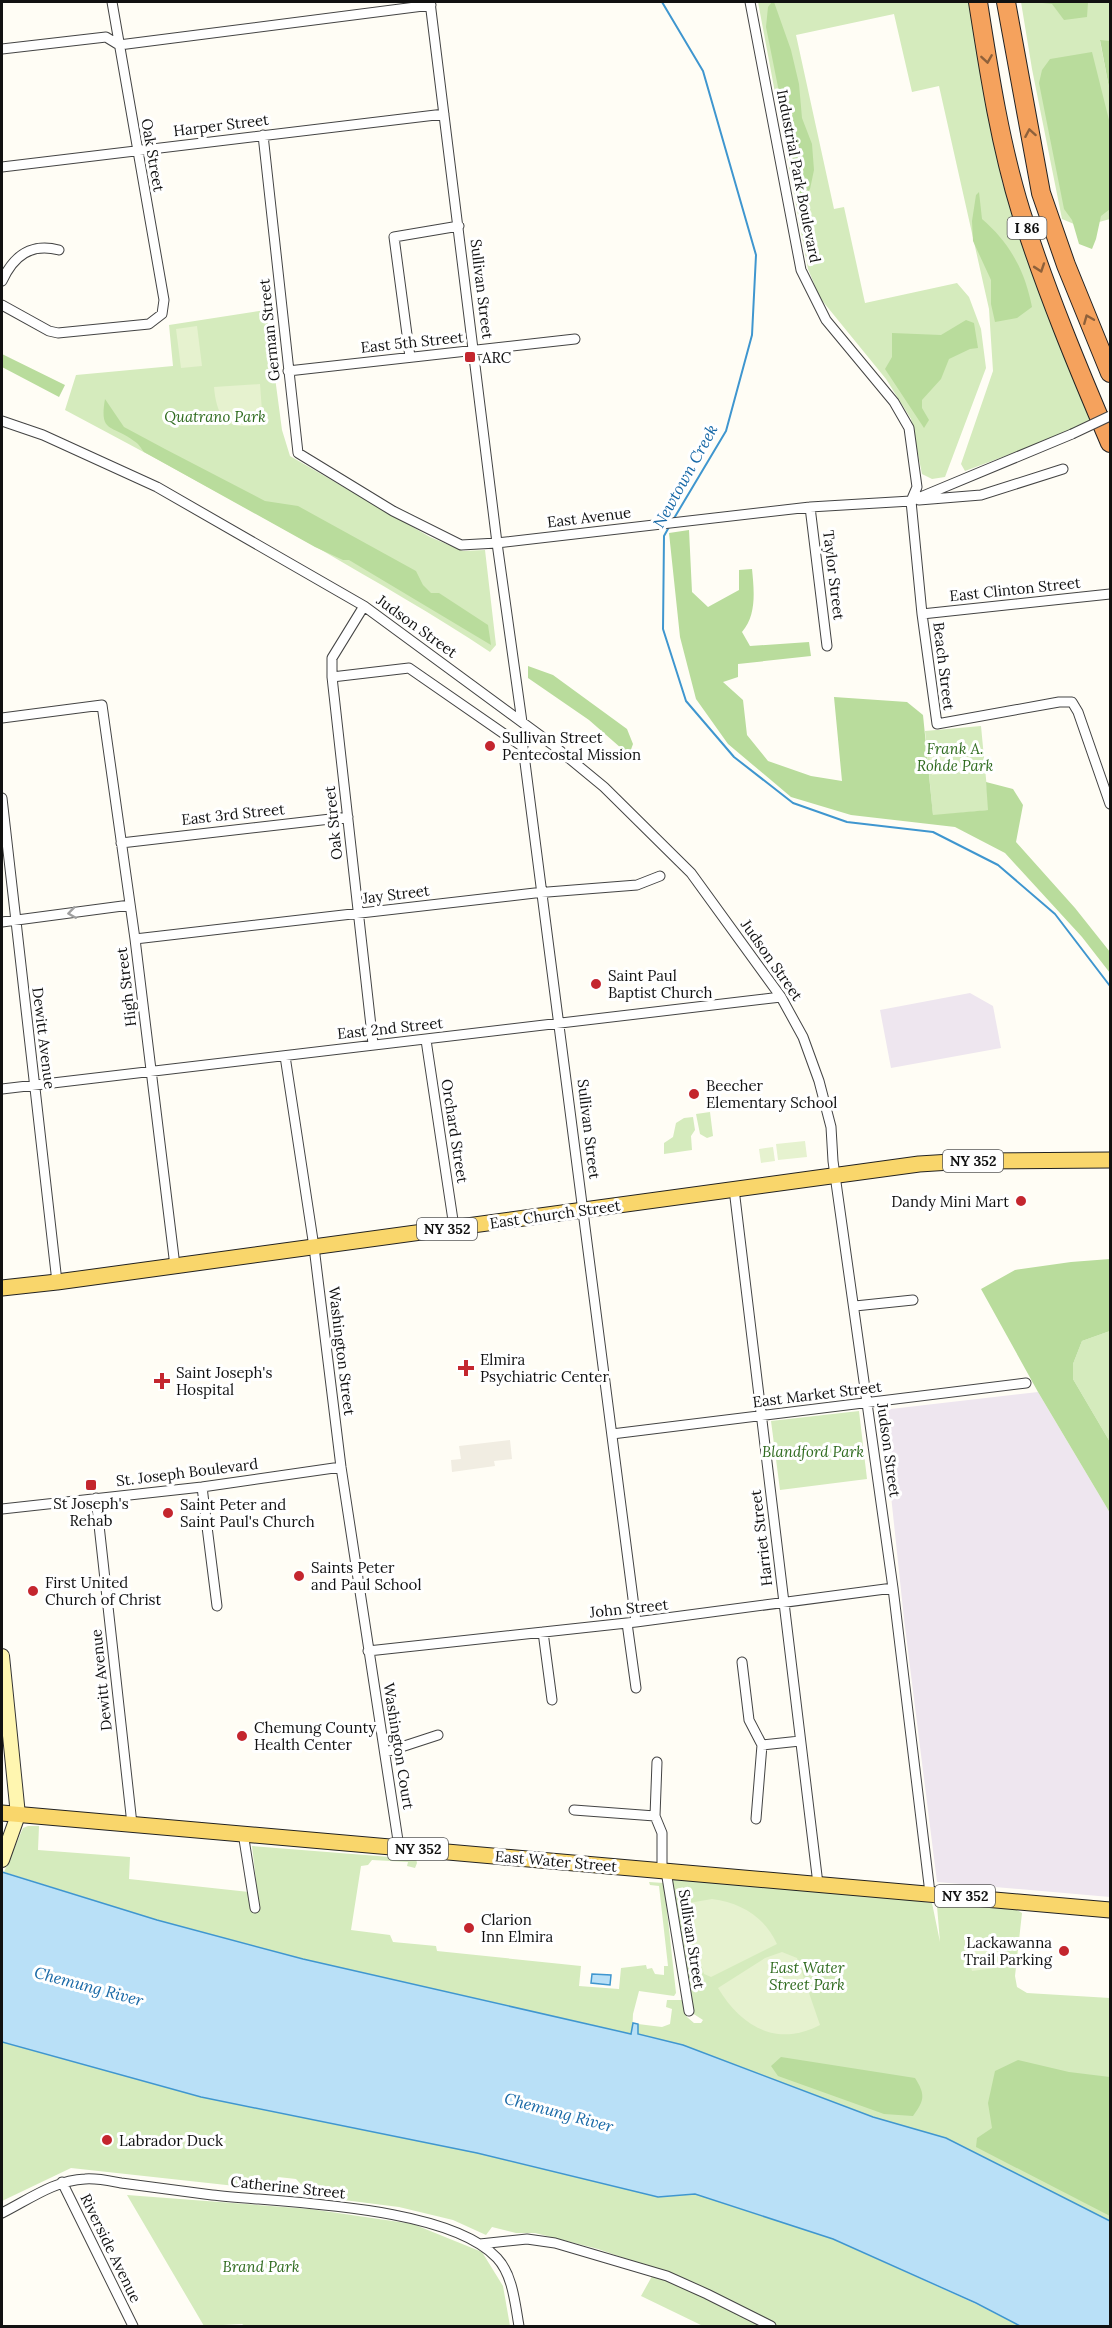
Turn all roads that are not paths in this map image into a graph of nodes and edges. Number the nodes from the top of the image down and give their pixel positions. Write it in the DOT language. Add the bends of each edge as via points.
graph roads {
  1 [pos="112,2"];
  2 [pos="750,2"];
  3 [pos="978,2"];
  4 [pos="1006,2"];
  5 [pos="430,3"];
  6 [pos="119,45"];
  7 [pos="2,49"];
  8 [pos="444,114"];
  9 [pos="263,135"];
  10 [pos="136,150"];
  11 [pos="2,167"];
  12 [pos="459,226"];
  13 [pos="59,250"];
  14 [pos="2,281"];
  15 [pos="2,305"];
  16 [pos="575,339"];
  17 [pos="475,350"];
  18 [pos="410,357"];
  19 [pos="288,371"];
  20 [pos="1110,373"];
  21 [pos="1110,416"];
  22 [pos="2,421"];
  23 [pos="1110,443"];
  24 [pos="1063,469"];
  25 [pos="356,490"];
  26 [pos="911,501"];
  27 [pos="810,507"];
  28 [pos="497,543"];
  29 [pos="1110,594"];
  30 [pos="364,606"];
  31 [pos="922,614"];
  32 [pos="827,646"];
  33 [pos="332,677"];
  34 [pos="2,718"];
  35 [pos="522,723"];
  36 [pos="2,798"];
  37 [pos="1110,804"];
  38 [pos="348,817"];
  39 [pos="121,843"];
  40 [pos="660,876"];
  41 [pos="541,892"];
  42 [pos="130,905"];
  43 [pos="359,914"];
  44 [pos="15,921"];
  45 [pos="2,922"];
  46 [pos="135,939"];
  47 [pos="781,997"];
  48 [pos="560,1022"];
  49 [pos="426,1040"];
  50 [pos="373,1044"];
  51 [pos="285,1056"];
  52 [pos="151,1071"];
  53 [pos="35,1084"];
  54 [pos="2,1089"];
  55 [pos="1110,1160"];
  56 [pos="836,1175"];
  57 [pos="734,1189"];
  58 [pos="584,1210"];
  59 [pos="454,1227"];
  60 [pos="314,1247"];
  61 [pos="175,1266"];
  62 [pos="57,1282"];
  63 [pos="2,1287"];
  64 [pos="913,1300"];
  65 [pos="855,1306"];
  66 [pos="1026,1383"];
  67 [pos="867,1402"];
  68 [pos="762,1415"];
  69 [pos="612,1434"];
  70 [pos="341,1467"];
  71 [pos="202,1487"];
  72 [pos="96,1498"];
  73 [pos="2,1509"];
  74 [pos="893,1588"];
  75 [pos="784,1604"];
  76 [pos="218,1606"];
  77 [pos="632,1623"];
  78 [pos="543,1632"];
  79 [pos="368,1651"];
  80 [pos="2,1656"];
  81 [pos="742,1662"];
  82 [pos="636,1688"];
  83 [pos="552,1700"];
  84 [pos="438,1735"];
  85 [pos="800,1741"];
  86 [pos="762,1745"];
  87 [pos="386,1752"];
  88 [pos="657,1762"];
  89 [pos="574,1810"];
  90 [pos="2,1813"];
  91 [pos="18,1815"];
  92 [pos="655,1816"];
  93 [pos="756,1819"];
  94 [pos="132,1824"];
  95 [pos="243,1833"];
  96 [pos="399,1847"];
  97 [pos="3,1856"];
  98 [pos="664,1871"];
  99 [pos="818,1884"];
  100 [pos="930,1893"];
  101 [pos="255,1908"];
  102 [pos="1110,1910"];
  103 [pos="688,2011"];
  104 [pos="62,2182"];
  105 [pos="2,2213"];
  106 [pos="480,2244"];
  107 [pos="133,2326"];
  108 [pos="519,2326"];
  109 [pos="771,2326"];
  1 -- 6 [label="street, Oak Street"];
  2 -- 26 [label="street, Industrial Park Boulevard" via="801,270 826,320 888,393 909,428 917,487"];
  3 -- 23 [label="highway, I 86, one-way" via="994,102 1021,211 1057,314"];
  20 -- 4 [label="highway, I 86, one-way" via="1041,193"];
  5 -- 6 [label="street"];
  5 -- 8 [label="street, Sullivan Street"];
  6 -- 7 [label="street" via="106,37"];
  6 -- 10 [label="street, Oak Street"];
  8 -- 9 [label="street, Harper Street"];
  8 -- 12 [label="street, Sullivan Street"];
  9 -- 10 [label="street, Harper Street"];
  9 -- 19 [label="street, German Street"];
  10 -- 11 [label="street, Harper Street"];
  10 -- 15 [label="street, Oak Street" via="164,300 162,314 149,324 58,333"];
  12 -- 17 [label="street, Sullivan Street"];
  12 -- 18 [label="street" via="394,237"];
  13 -- 14 [label="street" via="44,246 22,252"];
  16 -- 17 [label="street, East 5th Street"];
  17 -- 18 [label="street, East 5th Street"];
  17 -- 28 [label="street, Sullivan Street"];
  18 -- 19 [label="street, East 5th Street"];
  19 -- 25 [label="street, German Street" via="298,453"];
  21 -- 26 [label="street, East Avenue, bridge"];
  22 -- 30 [label="street, Judson Street" via="43,435 157,487"];
  24 -- 26 [label="street, East Avenue" via="981,495"];
  25 -- 28 [label="street, East Avenue" via="460,545"];
  26 -- 27 [label="street, East Avenue"];
  26 -- 31 [label="street, Beach Street"];
  27 -- 28 [label="street, East Avenue"];
  27 -- 32 [label="street, Taylor Street"];
  28 -- 35 [label="street, Sullivan Street"];
  29 -- 31 [label="street, East Clinton Street"];
  30 -- 33 [label="street, Oak Street" via="332,658"];
  30 -- 35 [label="street, Judson Street"];
  31 -- 37 [label="street, Beach Street" via="937,724 1072,702"];
  33 -- 38 [label="street, Oak Street"];
  33 -- 41 [label="street, Sullivan Street" via="409,668 523,747"];
  34 -- 39 [label="street, High Street" via="102,705"];
  35 -- 47 [label="street, Judson Street" via="604,787 683,865"];
  36 -- 44 [label="street, Dewitt Avenue"];
  38 -- 39 [label="street, East 3rd Street"];
  38 -- 43 [label="street, Oak Street"];
  39 -- 42 [label="street, High Street"];
  40 -- 41 [label="street, Jay Street" via="637,885"];
  41 -- 43 [label="street, Jay Street"];
  41 -- 48 [label="street, Sullivan Street"];
  42 -- 44 [label="street, one-way"];
  42 -- 46 [label="street, High Street"];
  43 -- 46 [label="street, Jay Street"];
  43 -- 50 [label="street, Oak Street"];
  44 -- 45 [label="street"];
  44 -- 53 [label="street, Dewitt Avenue"];
  46 -- 52 [label="street, High Street"];
  47 -- 48 [label="street, East 2nd Street"];
  47 -- 56 [label="street, Judson Street" via="803,1037 819,1081 831,1127"];
  48 -- 49 [label="street, East 2nd Street"];
  48 -- 58 [label="street, Sullivan Street"];
  49 -- 50 [label="street, East 2nd Street"];
  49 -- 59 [label="street, Orchard Street"];
  50 -- 51 [label="street, East 2nd Street"];
  51 -- 52 [label="street, East 2nd Street"];
  51 -- 60 [label="street, Washington Street"];
  52 -- 53 [label="street, East 2nd Street"];
  52 -- 61 [label="street, High Street"];
  53 -- 54 [label="street, East 2nd Street"];
  53 -- 62 [label="street, Dewitt Avenue"];
  55 -- 56 [label="main road, East Church Street / NY 352" via="967,1161"];
  56 -- 57 [label="main road, East Church Street / NY 352"];
  56 -- 65 [label="street, Judson Street"];
  57 -- 58 [label="main road, East Church Street / NY 352"];
  57 -- 68 [label="street, Harriet Street"];
  58 -- 59 [label="main road, East Church Street / NY 352"];
  58 -- 69 [label="street, Sullivan Street"];
  59 -- 60 [label="main road, East Church Street / NY 352"];
  60 -- 61 [label="main road, East Church Street / NY 352"];
  60 -- 70 [label="street, Washington Street"];
  61 -- 62 [label="main road, East Church Street / NY 352"];
  62 -- 63 [label="main road, East Church Street / NY 352"];
  64 -- 65 [label="street"];
  65 -- 67 [label="street, Judson Street"];
  66 -- 67 [label="street, East Market Street"];
  67 -- 68 [label="street, East Market Street"];
  67 -- 74 [label="street, Judson Street"];
  68 -- 69 [label="street, East Market Street"];
  68 -- 75 [label="street, Harriet Street"];
  69 -- 77 [label="street, Sullivan Street"];
  70 -- 71 [label="street, St. Joseph Boulevard"];
  70 -- 79 [label="street, Washington Street"];
  71 -- 72 [label="street, St. Joseph Boulevard"];
  71 -- 76 [label="street"];
  72 -- 73 [label="street, St. Joseph Boulevard"];
  72 -- 94 [label="street, Dewitt Avenue"];
  74 -- 75 [label="street, John Street"];
  74 -- 100 [label="street, Judson Street"];
  75 -- 77 [label="street, John Street"];
  75 -- 85 [label="street, Harriet Street"];
  77 -- 78 [label="street, John Street"];
  77 -- 82 [label="street, Sullivan Street"];
  78 -- 79 [label="street, John Street"];
  78 -- 83 [label="street"];
  79 -- 87 [label="street, Washington Court"];
  80 -- 91 [label="main road"];
  81 -- 86 [label="street" via="749,1720"];
  84 -- 87 [label="street"];
  85 -- 86 [label="street"];
  85 -- 99 [label="street, Harriet Street"];
  86 -- 93 [label="street"];
  87 -- 96 [label="street, Washington Court"];
  88 -- 92 [label="street, Sullivan Street"];
  89 -- 92 [label="street"];
  90 -- 91 [label="main road, East Water Street / NY 352"];
  91 -- 94 [label="main road, East Water Street / NY 352"];
  91 -- 97 [label="main road"];
  92 -- 98 [label="street, Sullivan Street" via="662,1833"];
  94 -- 95 [label="main road, East Water Street / NY 352"];
  95 -- 96 [label="main road, East Water Street / NY 352"];
  95 -- 101 [label="street"];
  96 -- 98 [label="main road, East Water Street / NY 352"];
  98 -- 99 [label="main road, East Water Street / NY 352"];
  98 -- 103 [label="street, Sullivan Street"];
  99 -- 100 [label="main road, East Water Street / NY 352"];
  100 -- 102 [label="main road, East Water Street / NY 352"];
  104 -- 105 [label="street, Catherine Street"];
  104 -- 106 [label="street, Catherine Street" via="86,2178 326,2205 434,2225"];
  104 -- 107 [label="street, Riverside Avenue"];
  106 -- 108 [label="street, Catherine Street" via="498,2259 506,2273"];
  106 -- 109 [label="street" via="527,2239 555,2243 667,2276"];
}
